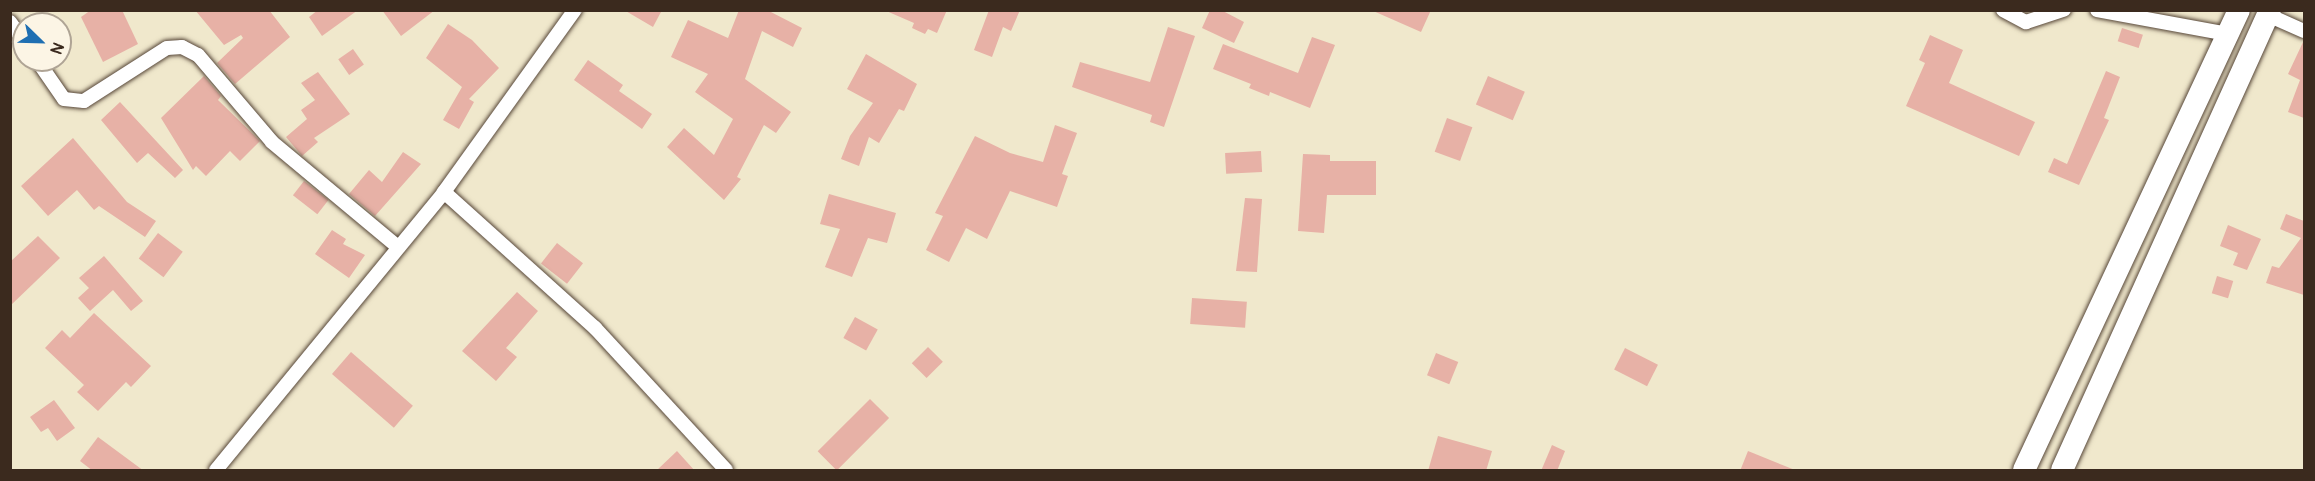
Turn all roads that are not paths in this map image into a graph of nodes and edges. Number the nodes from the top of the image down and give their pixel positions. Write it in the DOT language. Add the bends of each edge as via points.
graph roads {
  1 [pos="575,10"];
  2 [pos="2003,10"];
  3 [pos="2064,10"];
  4 [pos="2097,10"];
  5 [pos="2239,10"];
  6 [pos="2269,13"];
  7 [pos="2304,31"];
  8 [pos="2228,34"];
  9 [pos="45,72"];
  10 [pos="444,192"];
  11 [pos="397,246"];
  12 [pos="216,471"];
  13 [pos="726,471"];
  14 [pos="2024,471"];
  15 [pos="2062,471"];
  1 -- 10 [label="street"];
  2 -- 3 [label="street" via="2026,22"];
  4 -- 8 [label="street"];
  5 -- 8 [label="main road"];
  6 -- 7 [label="street"];
  6 -- 15 [label="main road"];
  8 -- 14 [label="main road"];
  9 -- 11 [label="street" via="64,99 84,101 167,48 182,47 198,55 272,142"];
  10 -- 11 [label="street"];
  10 -- 13 [label="street" via="595,328"];
  11 -- 12 [label="street"];
}
